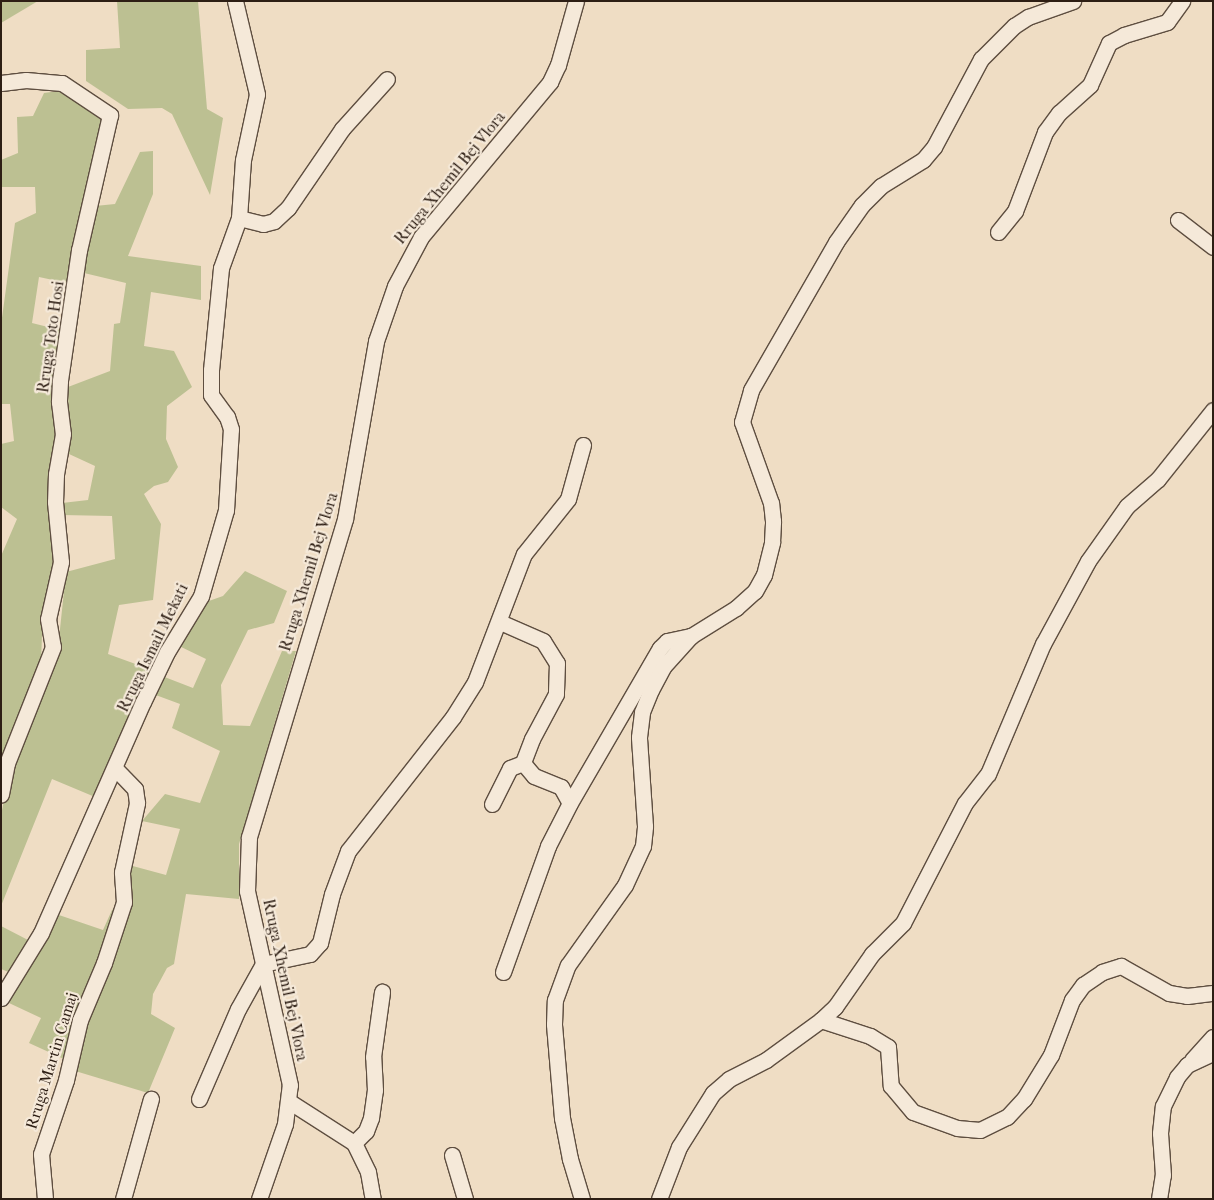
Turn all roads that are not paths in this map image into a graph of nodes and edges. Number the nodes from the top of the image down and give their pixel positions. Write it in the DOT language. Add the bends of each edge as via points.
graph roads {
  1 [pos="235,1"];
  2 [pos="576,1"];
  3 [pos="1073,1"];
  4 [pos="1182,1"];
  5 [pos="387,79"];
  6 [pos="1,84"];
  7 [pos="239,218"];
  8 [pos="1178,220"];
  9 [pos="998,232"];
  10 [pos="1213,247"];
  11 [pos="1213,410"];
  12 [pos="583,445"];
  13 [pos="500,622"];
  14 [pos="691,636"];
  15 [pos="523,763"];
  16 [pos="116,769"];
  17 [pos="1,794"];
  18 [pos="570,803"];
  19 [pos="492,804"];
  20 [pos="263,964"];
  21 [pos="503,972"];
  22 [pos="382,992"];
  23 [pos="1213,993"];
  24 [pos="1,998"];
  25 [pos="821,1020"];
  26 [pos="1213,1037"];
  27 [pos="1213,1053"];
  28 [pos="1187,1065"];
  29 [pos="199,1098"];
  30 [pos="151,1099"];
  31 [pos="290,1102"];
  32 [pos="354,1143"];
  33 [pos="452,1155"];
  34 [pos="45,1199"];
  35 [pos="123,1199"];
  36 [pos="259,1199"];
  37 [pos="373,1199"];
  38 [pos="465,1199"];
  39 [pos="582,1199"];
  40 [pos="659,1199"];
  41 [pos="1158,1199"];
  1 -- 7 [label="street, Rruga Ismail Mekati" via="257,94 244,152"];
  2 -- 20 [label="street, Rruga Xhemil Bej Vlora" via="550,82 421,237 406,261 385,311 367,388 364,424 345,519 308,632 249,837 247,891"];
  3 -- 14 [label="street" via="1028,17 999,40 981,59 934,147 923,160 881,186 862,205 836,242 776,344 745,406 742,422 771,503 772,542 764,575 755,591 736,608"];
  4 -- 9 [label="street" via="1167,22 1109,43 1090,85 1059,113 1045,132 1015,211"];
  5 -- 7 [label="street" via="342,129 288,208 274,221 263,224"];
  6 -- 17 [label="street, Rruga Toto Hosi" via="26,80 62,83 110,115 79,250 60,381 63,434 55,502 61,562 48,618 53,647 7,764"];
  7 -- 16 [label="street, Rruga Ismail Mekati" via="222,268 212,370 211,395 227,417 231,430 226,510 201,596 142,702"];
  8 -- 10 [label="street"];
  11 -- 25 [label="street" via="1158,479 1127,506 1107,531 1043,644 988,774 965,803 910,912"];
  12 -- 13 [label="street" via="568,499 524,554"];
  13 -- 15 [label="street" via="543,641 557,664 556,694"];
  13 -- 20 [label="street" via="475,682 452,717 348,851 332,894 320,943 310,954"];
  14 -- 18 [label="street" via="667,641 660,648"];
  14 -- 39 [label="street" via="663,667 642,712 640,766 646,826 636,866 568,965 556,1000 554,1024 561,1110"];
  15 -- 18 [label="street" via="534,776 561,787"];
  15 -- 19 [label="street" via="510,768"];
  16 -- 24 [label="street, Rruga Ismail Mekati" via="41,933"];
  16 -- 34 [label="street, Rruga Martin Camaj" via="135,789 137,803 122,872 124,902 107,955 80,1020 64,1088 41,1154"];
  18 -- 21 [label="street" via="548,846"];
  20 -- 29 [label="street" via="238,1008"];
  20 -- 31 [label="street, Rruga Xhemil Bej Vlora" via="286,1066"];
  22 -- 32 [label="street" via="373,1057 375,1090 370,1118 366,1131"];
  23 -- 25 [label="street" via="1187,996 1169,993 1121,966 1102,972 1083,985 1072,1000 1051,1055 1024,1099 1008,1117 980,1130 957,1128 913,1112 891,1086 888,1047 870,1036"];
  25 -- 40 [label="street" via="766,1060 729,1079 713,1093 679,1148"];
  26 -- 28 [label="street"];
  27 -- 28 [label="street"];
  28 -- 41 [label="street" via="1177,1077 1163,1106 1160,1133 1163,1175"];
  30 -- 35 [label="street"];
  31 -- 32 [label="street"];
  31 -- 36 [label="street, Rruga Xhemil Bej Vlora"];
  32 -- 37 [label="street" via="368,1172"];
  33 -- 38 [label="street"];
}
